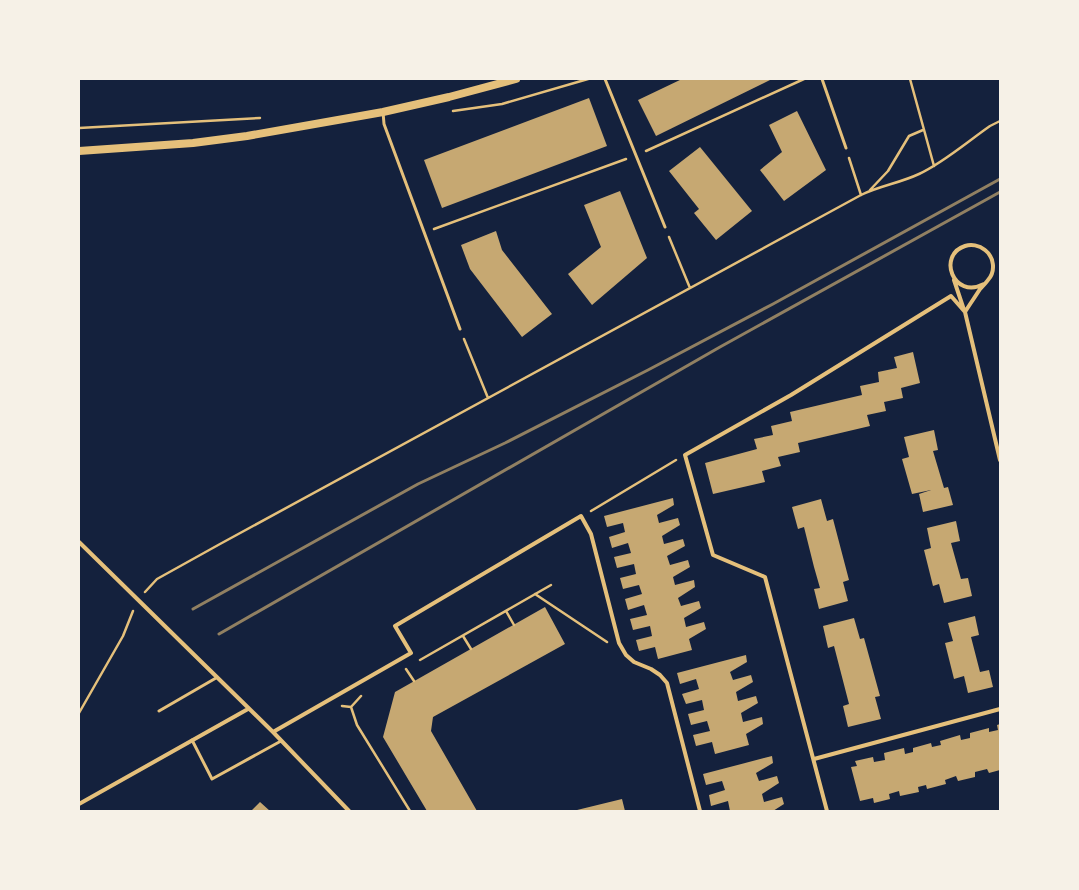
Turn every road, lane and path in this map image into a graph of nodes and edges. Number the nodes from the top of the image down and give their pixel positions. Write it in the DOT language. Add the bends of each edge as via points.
graph roads {
  1 [pos="516,79"];
  2 [pos="605,79"];
  3 [pos="804,79"];
  4 [pos="822,79"];
  5 [pos="910,79"];
  6 [pos="383,112"];
  7 [pos="265,118"];
  8 [pos="1000,121"];
  9 [pos="79,128"];
  10 [pos="923,130"];
  11 [pos="846,148"];
  12 [pos="79,151"];
  13 [pos="636,156"];
  14 [pos="934,166"];
  15 [pos="869,191"];
  16 [pos="861,195"];
  17 [pos="665,227"];
  18 [pos="424,233"];
  19 [pos="952,276"];
  20 [pos="984,284"];
  21 [pos="690,288"];
  22 [pos="965,312"];
  23 [pos="460,329"];
  24 [pos="488,398"];
  25 [pos="999,451"];
  26 [pos="685,455"];
  27 [pos="1000,460"];
  28 [pos="582,516"];
  29 [pos="79,542"];
  30 [pos="551,584"];
  31 [pos="535,594"];
  32 [pos="137,600"];
  33 [pos="506,611"];
  34 [pos="514,624"];
  35 [pos="463,635"];
  36 [pos="471,649"];
  37 [pos="626,655"];
  38 [pos="419,661"];
  39 [pos="412,665"];
  40 [pos="406,669"];
  41 [pos="399,672"];
  42 [pos="216,678"];
  43 [pos="414,681"];
  44 [pos="365,692"];
  45 [pos="248,709"];
  46 [pos="1000,709"];
  47 [pos="159,711"];
  48 [pos="79,713"];
  49 [pos="273,732"];
  50 [pos="192,740"];
  51 [pos="281,741"];
  52 [pos="814,759"];
  53 [pos="79,804"];
  54 [pos="349,811"];
  55 [pos="410,811"];
  56 [pos="700,811"];
  57 [pos="827,811"];
  1 -- 6 [label="main road"];
  2 -- 13 [label="lane"];
  3 -- 13 [label="path"];
  4 -- 11 [label="lane"];
  5 -- 10 [label="path"];
  6 -- 12 [label="main road" via="193,143"];
  6 -- 18 [label="lane" via="384,124"];
  7 -- 9 [label="path"];
  8 -- 14 [label="path"];
  10 -- 14 [label="path"];
  10 -- 15 [label="path" via="909,136 888,172"];
  11 -- 16 [label="path"];
  13 -- 17 [label="lane"];
  13 -- 18 [label="path"];
  14 -- 15 [label="path" via="899,183"];
  15 -- 16 [label="path"];
  16 -- 21 [label="path"];
  17 -- 21 [label="path"];
  18 -- 23 [label="lane"];
  19 -- 20 [label="street" via="965,287 975,288"];
  19 -- 20 [label="street" via="950,262 954,255 962,247 975,246 985,249 992,259 992,273"];
  19 -- 22 [label="street"];
  20 -- 22 [label="street"];
  21 -- 24 [label="path"];
  22 -- 25 [label="street"];
  22 -- 26 [label="street" via="950,296 791,395"];
  23 -- 24 [label="path"];
  24 -- 32 [label="path" via="157,580"];
  25 -- 27 [label="street"];
  26 -- 28 [label="path"];
  26 -- 52 [label="street" via="713,555 765,577"];
  28 -- 37 [label="street" via="592,534 620,643"];
  28 -- 49 [label="street" via="395,626 411,653"];
  29 -- 32 [label="street"];
  30 -- 31 [label="path"];
  31 -- 33 [label="path"];
  31 -- 37 [label="path"];
  32 -- 42 [label="street"];
  32 -- 48 [label="path" via="123,636"];
  33 -- 34 [label="path"];
  33 -- 35 [label="path"];
  35 -- 36 [label="path"];
  35 -- 38 [label="path"];
  37 -- 56 [label="street" via="660,675 667,683"];
  39 -- 40 [label="path"];
  40 -- 41 [label="path"];
  40 -- 43 [label="path"];
  42 -- 45 [label="street"];
  42 -- 47 [label="lane"];
  44 -- 55 [label="path" via="351,707 357,725"];
  45 -- 49 [label="street"];
  45 -- 50 [label="street"];
  46 -- 52 [label="street"];
  49 -- 51 [label="street"];
  50 -- 51 [label="lane" via="212,779"];
  50 -- 53 [label="street"];
  51 -- 54 [label="street"];
  52 -- 57 [label="street"];
}
